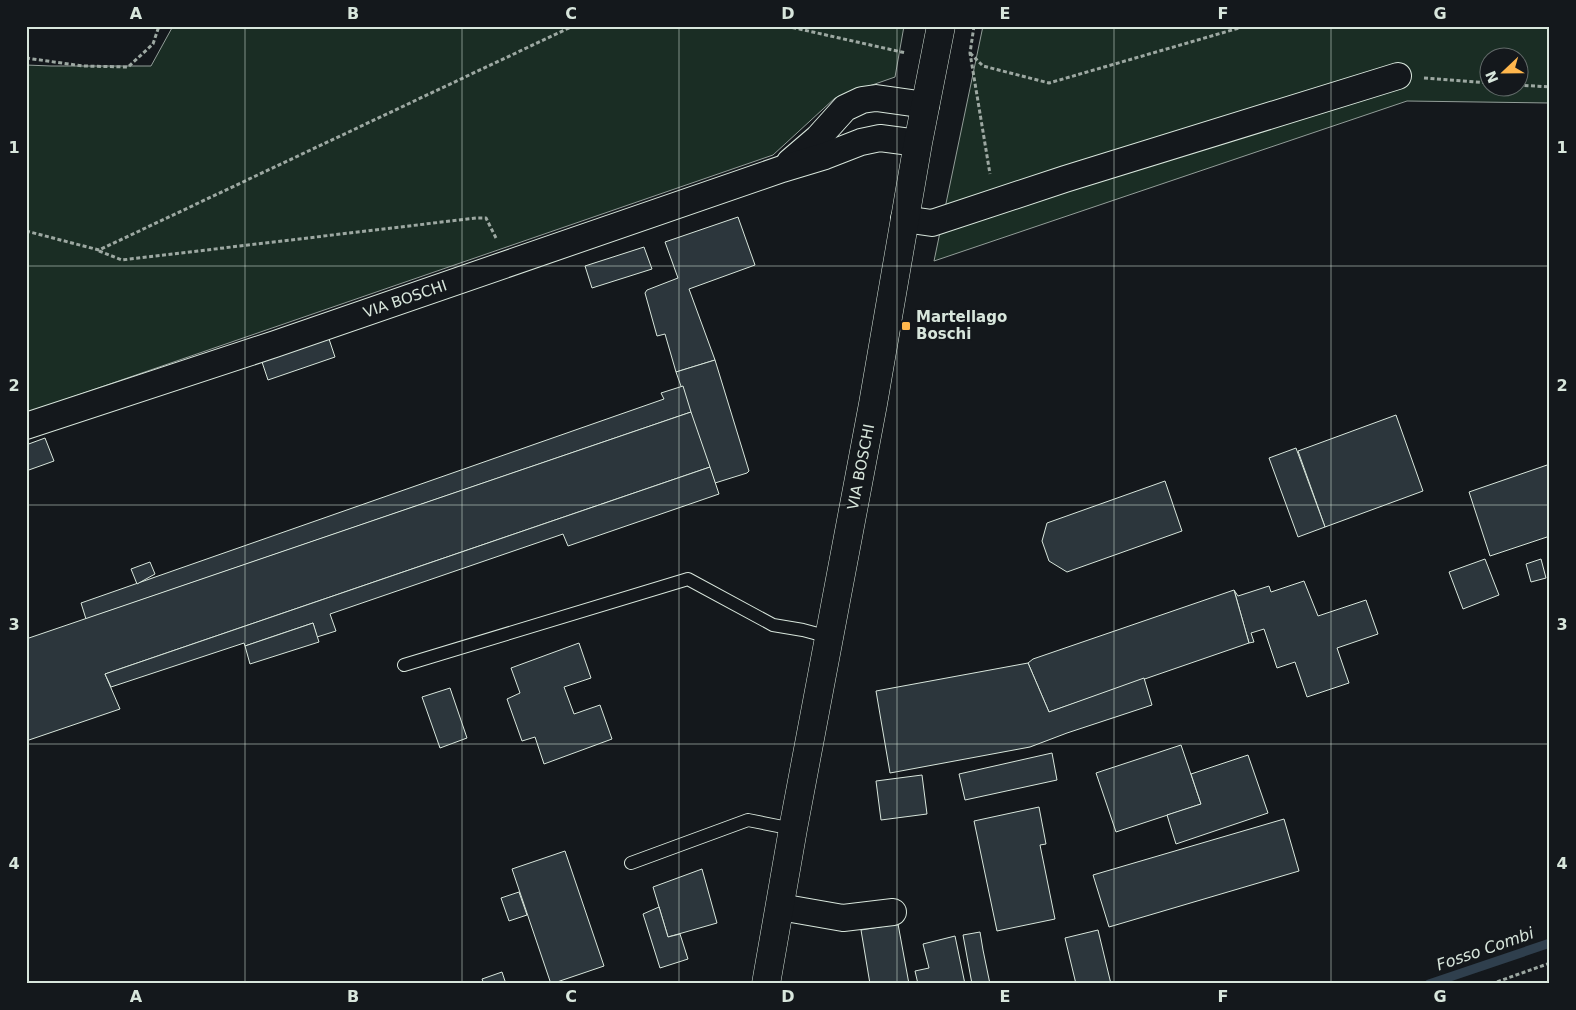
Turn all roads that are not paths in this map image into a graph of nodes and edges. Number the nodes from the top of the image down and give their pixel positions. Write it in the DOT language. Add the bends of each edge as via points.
graph roads {
  1 [pos="941,26"];
  2 [pos="1398,76"];
  3 [pos="926,105"];
  4 [pos="918,143"];
  5 [pos="782,169"];
  6 [pos="904,219"];
  7 [pos="26,426"];
  8 [pos="829,637"];
  9 [pos="404,666"];
  10 [pos="794,828"];
  11 [pos="631,863"];
  12 [pos="780,907"];
  13 [pos="893,912"];
  14 [pos="766,984"];
  1 -- 3 [label="main road, VIA BOSCHI"];
  2 -- 6 [label="street" via="932,223"];
  3 -- 4 [label="main road, VIA BOSCHI"];
  3 -- 5 [label="street" via="876,98 862,100 845,108 818,138"];
  4 -- 5 [label="street, VIA BOSCHI" via="880,138"];
  4 -- 6 [label="main road, VIA BOSCHI"];
  5 -- 7 [label="street, VIA BOSCHI" via="275,344"];
  6 -- 8 [label="main road, VIA BOSCHI"];
  8 -- 9 [label="lane" via="773,625 688,579"];
  8 -- 10 [label="main road, VIA BOSCHI"];
  10 -- 11 [label="lane" via="748,820"];
  10 -- 12 [label="main road, VIA BOSCHI"];
  12 -- 13 [label="street" via="844,918"];
  12 -- 14 [label="main road, VIA BOSCHI"];
}
